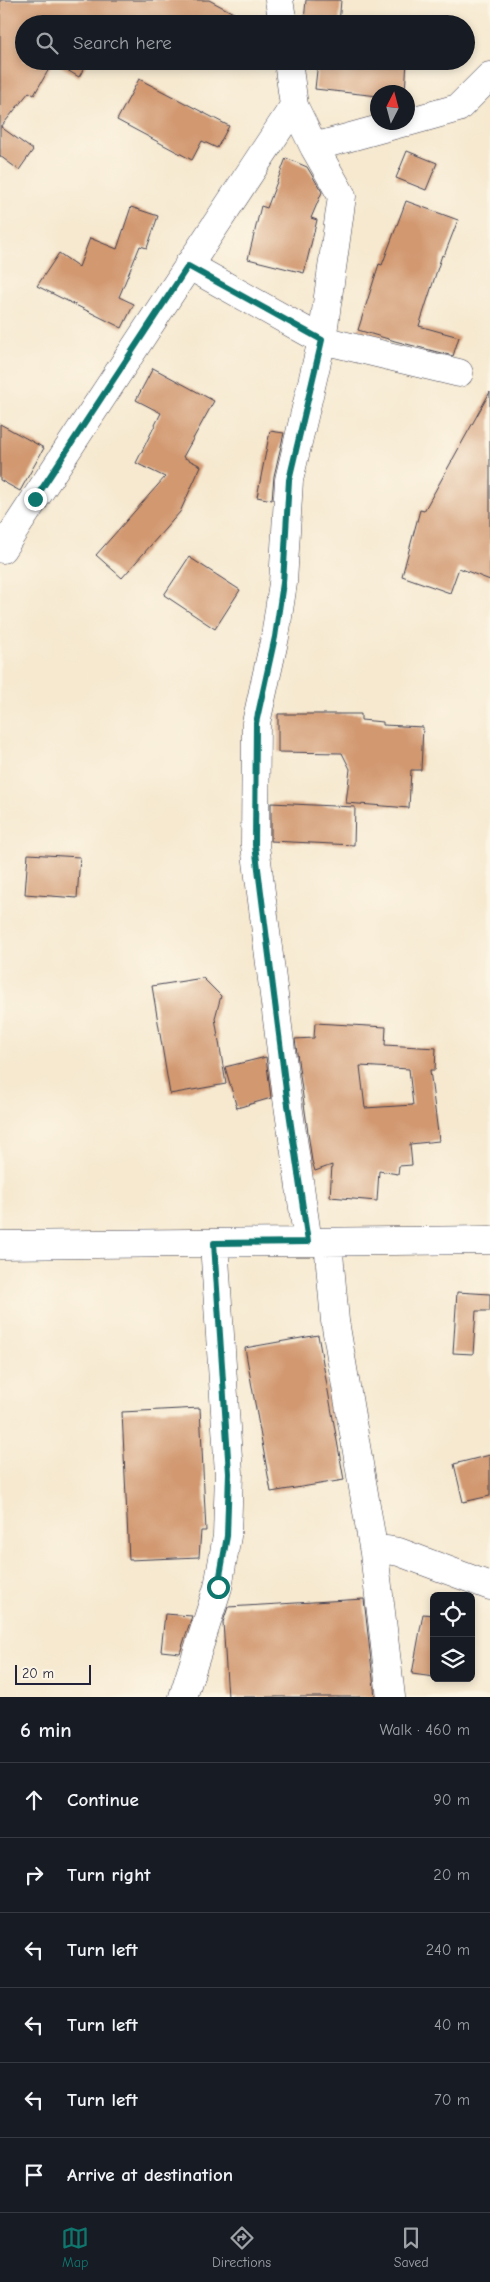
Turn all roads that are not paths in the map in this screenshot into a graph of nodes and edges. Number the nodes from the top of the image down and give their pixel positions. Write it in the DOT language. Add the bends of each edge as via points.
graph roads {
  1 [pos="279,0"];
  2 [pos="282,15"];
  3 [pos="289,70"];
  4 [pos="490,76"];
  5 [pos="294,106"];
  6 [pos="415,120"];
  7 [pos="377,130"];
  8 [pos="314,147"];
  9 [pos="188,266"];
  10 [pos="322,340"];
  11 [pos="460,373"];
  12 [pos="2,548"];
  13 [pos="490,1240"];
  14 [pos="318,1242"];
  15 [pos="214,1243"];
  16 [pos="0,1245"];
  17 [pos="374,1553"];
  18 [pos="490,1586"];
  19 [pos="183,1697"];
  20 [pos="391,1697"];
  1 -- 2 [label="street"];
  3 -- 5 [label="street"];
  4 -- 6 [label="street" via="458,108"];
  5 -- 8 [label="street"];
  5 -- 9 [label="street"];
  7 -- 8 [label="street"];
  8 -- 10 [label="street" via="342,196"];
  9 -- 10 [label="street"];
  9 -- 12 [label="street"];
  10 -- 11 [label="street"];
  10 -- 14 [label="street" via="289,480 283,583 256,723 255,845 287,1098"];
  13 -- 14 [label="street"];
  14 -- 15 [label="street"];
  14 -- 17 [label="street" via="335,1321"];
  15 -- 16 [label="street"];
  15 -- 19 [label="street" via="229,1473 227,1536 218,1587"];
  17 -- 18 [label="street" via="399,1552"];
  17 -- 20 [label="street"];
}
